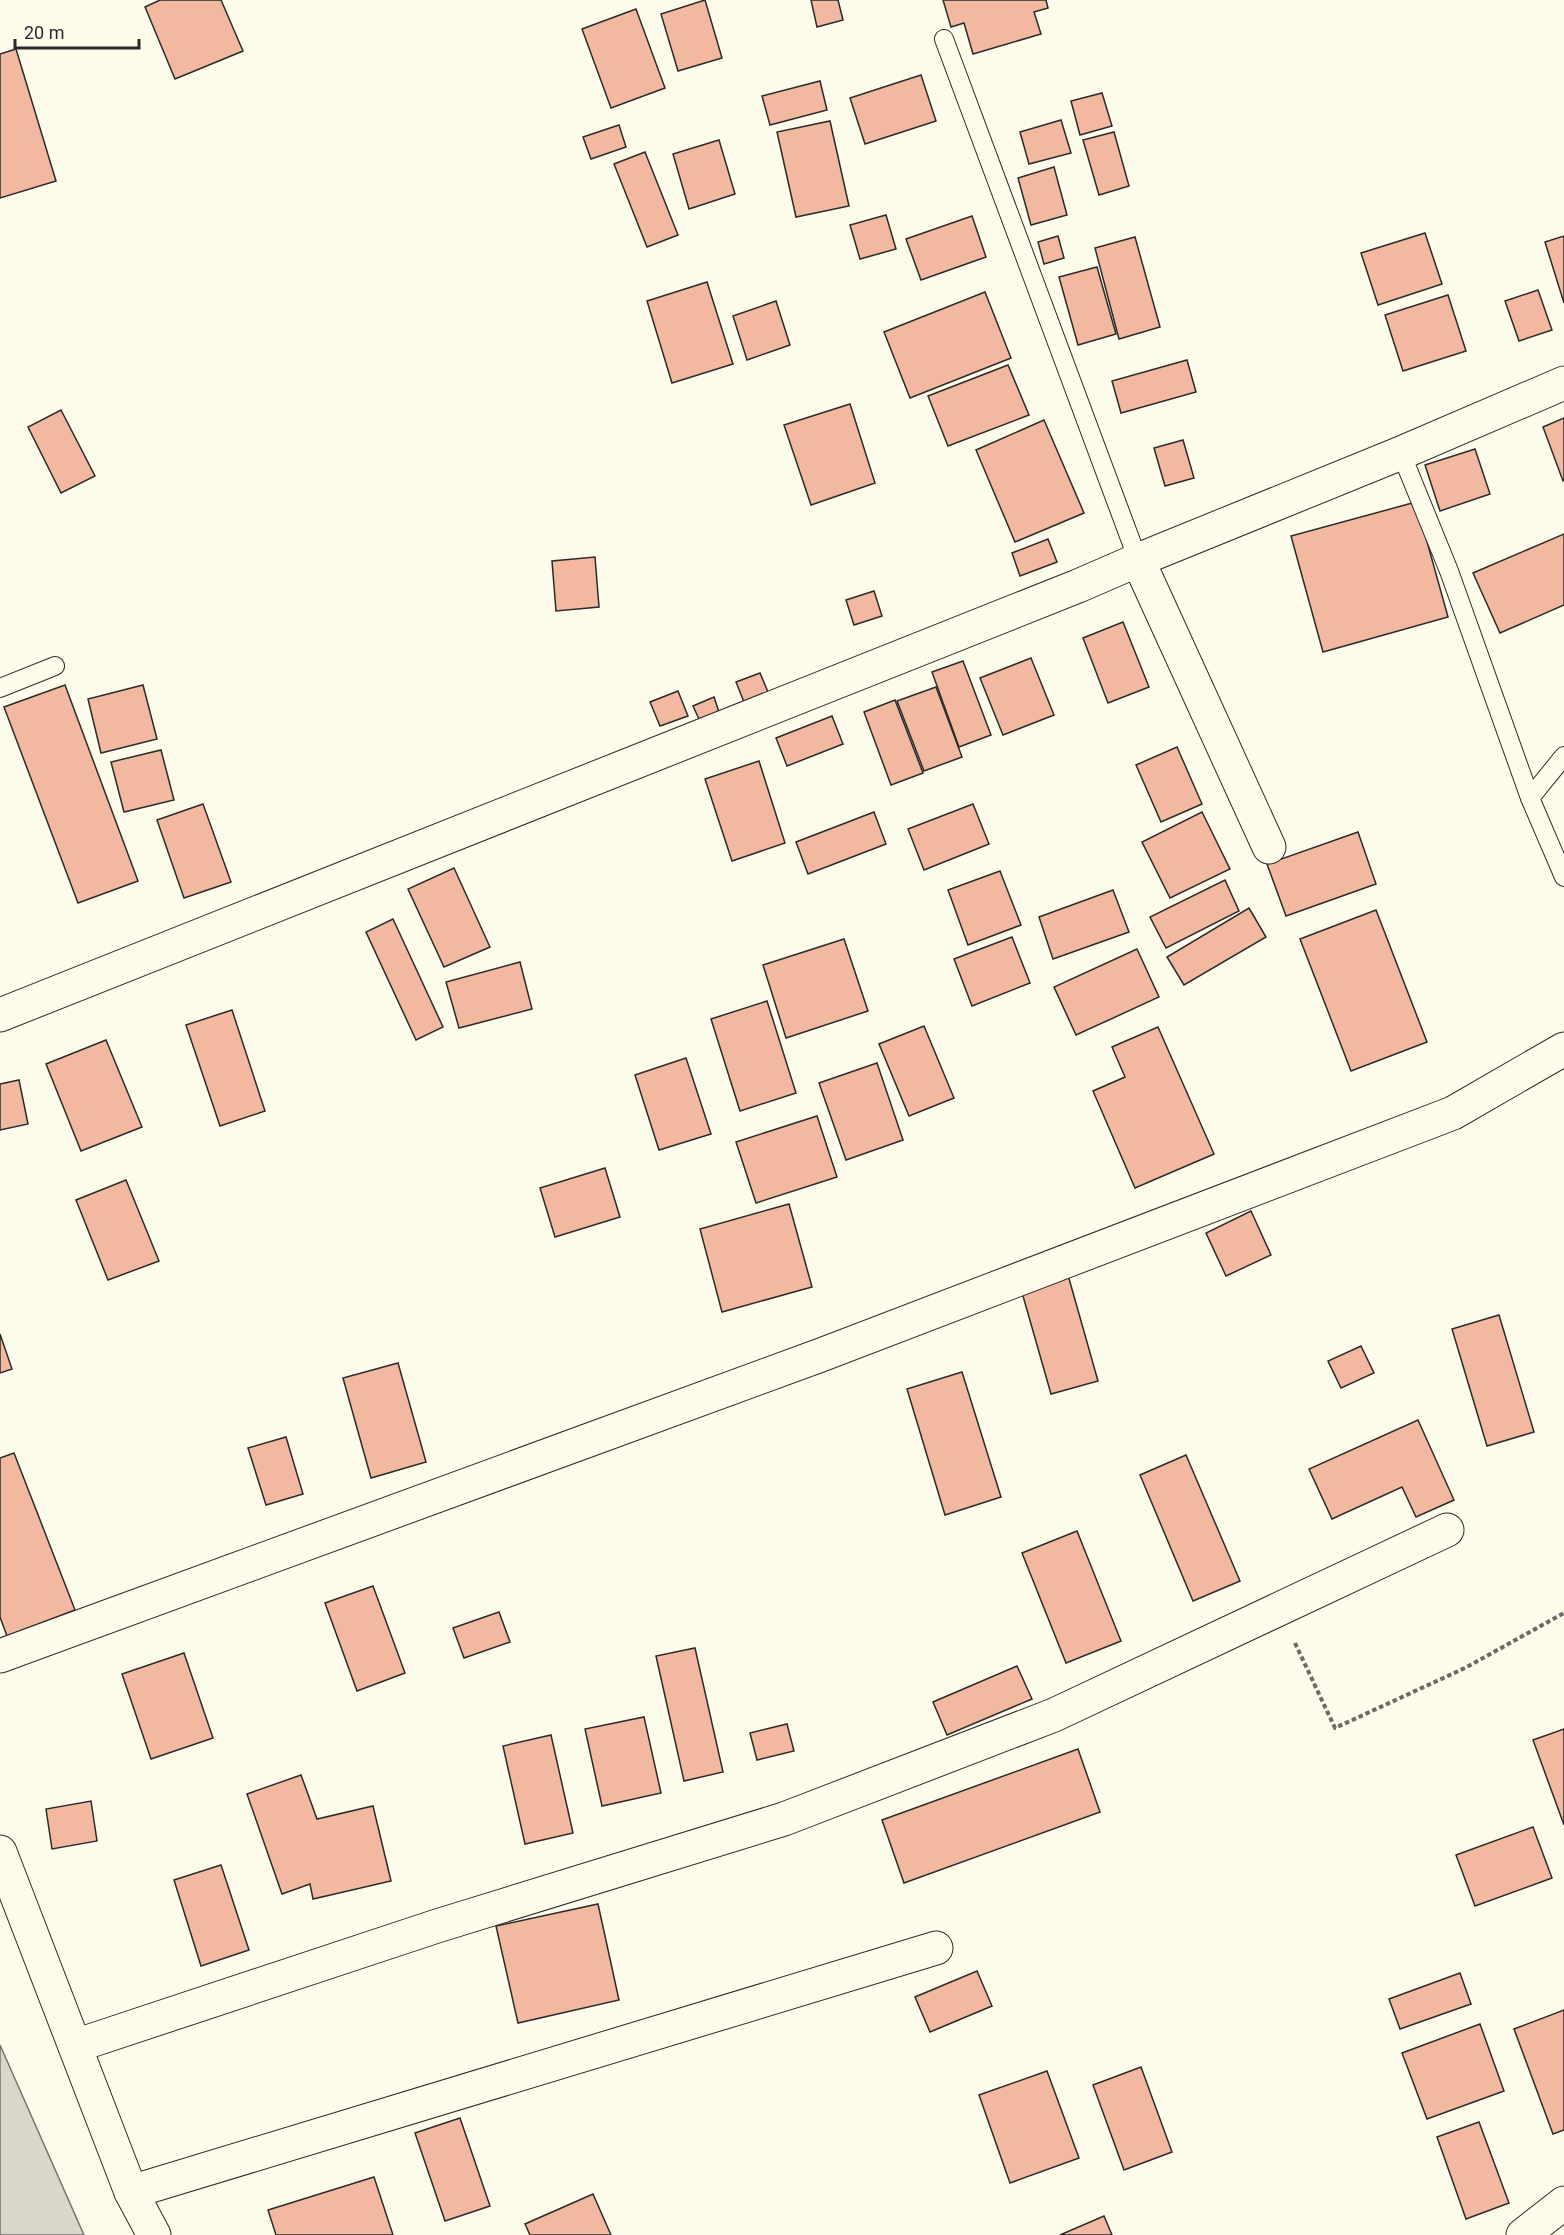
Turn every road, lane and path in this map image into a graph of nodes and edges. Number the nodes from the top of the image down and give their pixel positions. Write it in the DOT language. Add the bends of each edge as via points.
graph roads {
  1 [pos="944,39"];
  2 [pos="1564,383"];
  3 [pos="1401,453"];
  4 [pos="1138,560"];
  5 [pos="55,666"];
  6 [pos="0,688"];
  7 [pos="1564,756"];
  8 [pos="1530,798"];
  9 [pos="1269,847"];
  10 [pos="1564,877"];
  11 [pos="0,1015"];
  12 [pos="1564,1049"];
  13 [pos="1447,1530"];
  14 [pos="1279,1609"];
  15 [pos="1564,1613"];
  16 [pos="0,1656"];
  17 [pos="0,1852"];
  18 [pos="936,1948"];
  19 [pos="75,2046"];
  20 [pos="131,2192"];
  21 [pos="1564,2203"];
  22 [pos="153,2235"];
  23 [pos="1523,2235"];
  1 -- 4 [label="lane"];
  2 -- 3 [label="street"];
  3 -- 4 [label="street"];
  3 -- 8 [label="lane" via="1449,571"];
  4 -- 9 [label="street"];
  4 -- 11 [label="street"];
  5 -- 6 [label="lane"];
  7 -- 8 [label="lane"];
  8 -- 10 [label="lane"];
  12 -- 16 [label="street" via="1453,1113 821,1355"];
  13 -- 14 [label="street"];
  14 -- 15 [label="path" via="1335,1728 1465,1668"];
  14 -- 19 [label="street" via="1054,1715 784,1819 437,1926"];
  17 -- 19 [label="street"];
  18 -- 20 [label="street"];
  19 -- 20 [label="street"];
  20 -- 22 [label="street"];
  21 -- 23 [label="street"];
}
